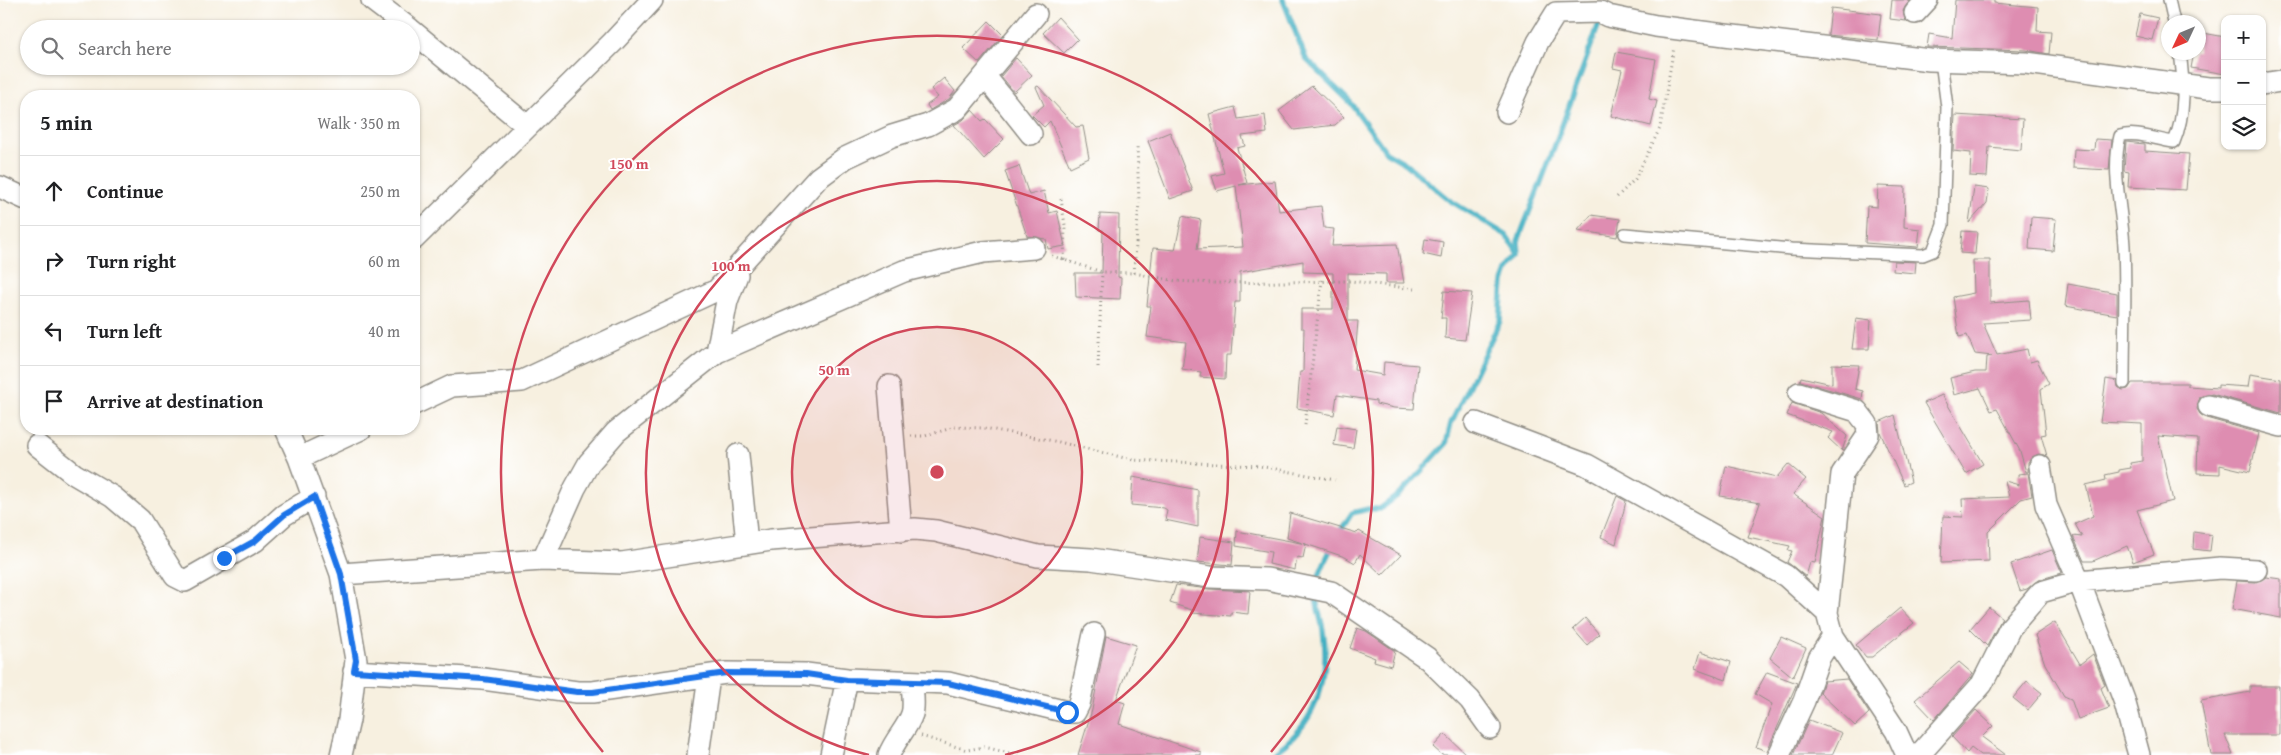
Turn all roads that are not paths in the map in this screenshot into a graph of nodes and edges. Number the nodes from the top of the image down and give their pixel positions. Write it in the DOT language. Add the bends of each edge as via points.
graph roads {
  1 [pos="372,0"];
  2 [pos="652,0"];
  3 [pos="2169,0"];
  4 [pos="1036,14"];
  5 [pos="2172,15"];
  6 [pos="399,20"];
  7 [pos="420,37"];
  8 [pos="2181,60"];
  9 [pos="1941,61"];
  10 [pos="985,76"];
  11 [pos="2281,81"];
  12 [pos="2266,83"];
  13 [pos="2184,84"];
  14 [pos="2221,88"];
  15 [pos="1507,112"];
  16 [pos="527,126"];
  17 [pos="1031,134"];
  18 [pos="0,187"];
  19 [pos="20,196"];
  20 [pos="420,233"];
  21 [pos="1625,234"];
  22 [pos="1034,248"];
  23 [pos="741,264"];
  24 [pos="717,352"];
  25 [pos="2124,383"];
  26 [pos="889,386"];
  27 [pos="1799,393"];
  28 [pos="420,401"];
  29 [pos="2209,406"];
  30 [pos="1476,423"];
  31 [pos="2281,426"];
  32 [pos="289,435"];
  33 [pos="349,435"];
  34 [pos="38,445"];
  35 [pos="738,455"];
  36 [pos="299,458"];
  37 [pos="2040,466"];
  38 [pos="314,497"];
  39 [pos="901,531"];
  40 [pos="747,543"];
  41 [pos="543,560"];
  42 [pos="2256,570"];
  43 [pos="341,574"];
  44 [pos="2079,581"];
  45 [pos="1827,613"];
  46 [pos="1094,634"];
  47 [pos="1833,636"];
  48 [pos="354,671"];
  49 [pos="709,677"];
  50 [pos="847,680"];
  51 [pos="912,682"];
  52 [pos="1490,728"];
  53 [pos="341,755"];
  54 [pos="698,755"];
  55 [pos="831,755"];
  56 [pos="888,755"];
  57 [pos="1779,755"];
  58 [pos="1907,755"];
  59 [pos="1919,755"];
  60 [pos="2139,755"];
  1 -- 6 [label="street"];
  2 -- 16 [label="street"];
  3 -- 5 [label="lane"];
  4 -- 10 [label="street"];
  7 -- 16 [label="street"];
  8 -- 13 [label="lane"];
  9 -- 13 [label="street" via="2026,63"];
  9 -- 15 [label="street" via="1678,29 1604,14 1556,13 1538,42"];
  9 -- 21 [label="lane" via="1947,106 1944,225 1933,251 1923,255 1791,249"];
  10 -- 17 [label="street"];
  10 -- 23 [label="street" via="957,109 928,126 892,136 845,158 818,178"];
  11 -- 12 [label="street"];
  13 -- 14 [label="street"];
  13 -- 25 [label="lane" via="2180,128 2174,142 2131,133 2120,136 2116,150 2124,246"];
  16 -- 20 [label="street"];
  18 -- 19 [label="street"];
  22 -- 24 [label="street" via="983,252 904,271"];
  23 -- 24 [label="street" via="726,301"];
  23 -- 28 [label="street" via="717,290 522,381 452,386"];
  24 -- 41 [label="street" via="616,432 589,463"];
  26 -- 39 [label="street"];
  27 -- 45 [label="street" via="1857,411 1867,424 1868,435 1842,474"];
  29 -- 31 [label="street"];
  30 -- 45 [label="street" via="1586,465 1786,576"];
  32 -- 36 [label="street"];
  33 -- 36 [label="street"];
  34 -- 38 [label="street" via="74,474 113,497 140,520 175,576 185,581 255,541 284,515"];
  35 -- 40 [label="street"];
  36 -- 38 [label="street"];
  37 -- 44 [label="street" via="2046,505"];
  38 -- 43 [label="street"];
  39 -- 40 [label="street"];
  39 -- 52 [label="street" via="936,531 1038,556 1091,559 1210,577 1267,579 1321,590 1427,658 1470,700"];
  40 -- 41 [label="street" via="622,563"];
  41 -- 43 [label="street"];
  42 -- 44 [label="street" via="2220,568"];
  43 -- 48 [label="street" via="356,660"];
  44 -- 59 [label="street" via="2041,592 2010,628 1982,684"];
  44 -- 60 [label="street" via="2124,700"];
  45 -- 47 [label="street"];
  46 -- 51 [label="street" via="1075,712 948,683"];
  47 -- 57 [label="street" via="1819,658 1804,701"];
  47 -- 58 [label="street" via="1896,731"];
  48 -- 49 [label="street" via="483,679 577,692"];
  48 -- 53 [label="street" via="349,720"];
  49 -- 50 [label="street" via="726,673 806,674"];
  49 -- 54 [label="street"];
  50 -- 51 [label="street"];
  50 -- 55 [label="street"];
  51 -- 56 [label="street" via="912,712"];
}
